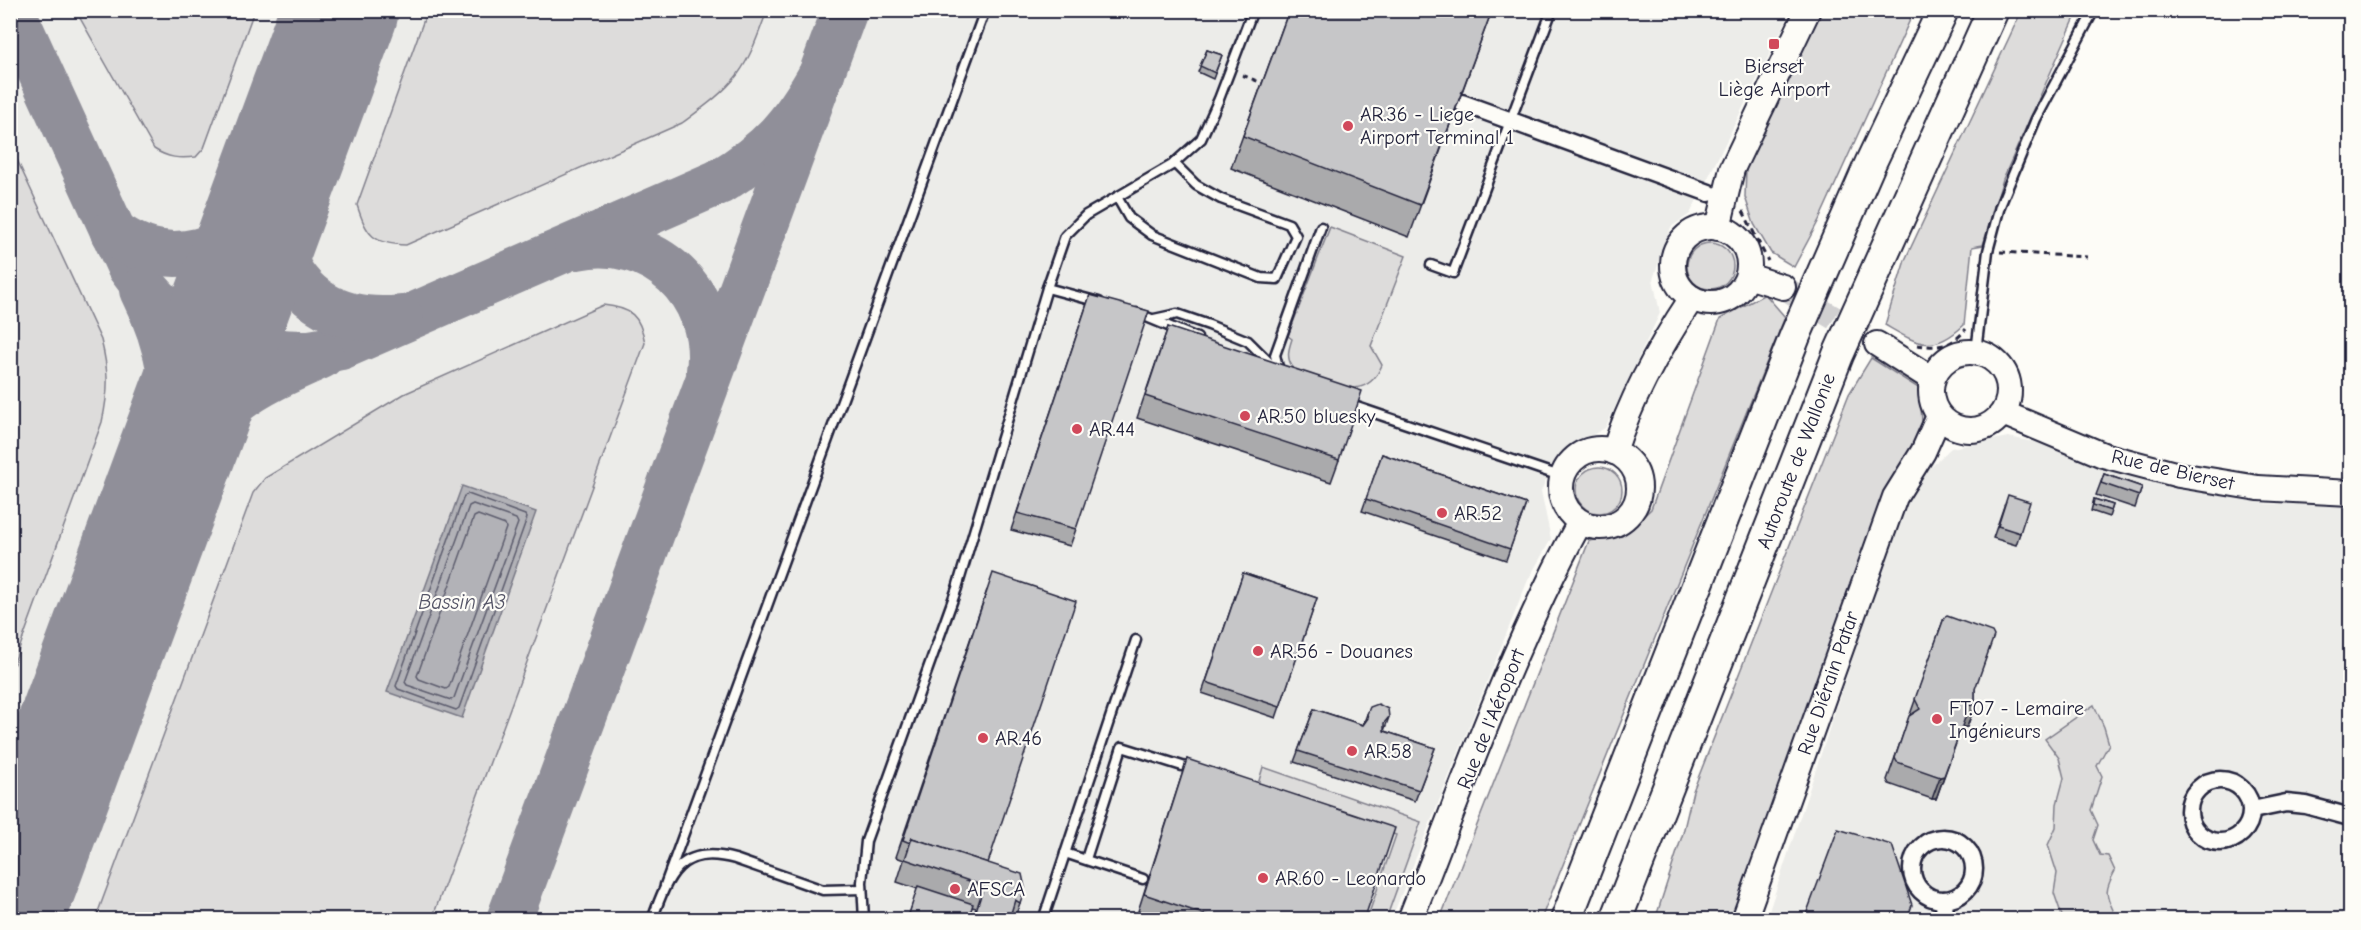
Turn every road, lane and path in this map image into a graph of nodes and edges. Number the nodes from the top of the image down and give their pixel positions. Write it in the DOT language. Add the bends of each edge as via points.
graph roads {
  1 [pos="985,10"];
  2 [pos="1253,10"];
  3 [pos="1552,10"];
  4 [pos="1808,10"];
  5 [pos="1942,10"];
  6 [pos="1993,10"];
  7 [pos="2094,10"];
  8 [pos="1462,103"];
  9 [pos="1511,121"];
  10 [pos="1174,163"];
  11 [pos="1717,195"];
  12 [pos="1117,197"];
  13 [pos="1321,227"];
  14 [pos="1718,228"];
  15 [pos="1431,265"];
  16 [pos="1748,276"];
  17 [pos="1779,276"];
  18 [pos="1047,288"];
  19 [pos="1692,298"];
  20 [pos="1113,306"];
  21 [pos="1132,312"];
  22 [pos="1154,319"];
  23 [pos="1202,340"];
  24 [pos="1877,344"];
  25 [pos="1976,352"];
  26 [pos="1932,379"];
  27 [pos="1342,402"];
  28 [pos="2003,413"];
  29 [pos="1939,416"];
  30 [pos="1961,430"];
  31 [pos="1614,452"];
  32 [pos="1923,452"];
  33 [pos="1563,477"];
  34 [pos="2350,493"];
  35 [pos="1580,522"];
  36 [pos="1136,640"];
  37 [pos="1210,774"];
  38 [pos="2252,810"];
  39 [pos="2350,817"];
  40 [pos="1065,853"];
  41 [pos="1086,859"];
  42 [pos="1143,879"];
  43 [pos="665,885"];
  44 [pos="862,889"];
  45 [pos="1944,900"];
  46 [pos="1046,919"];
  47 [pos="652,920"];
  48 [pos="864,920"];
  49 [pos="1410,920"];
  50 [pos="1566,920"];
  51 [pos="1616,920"];
  52 [pos="1744,920"];
  53 [pos="1945,920"];
  1 -- 43 [label="lane"];
  2 -- 10 [label="lane" via="1201,139"];
  3 -- 9 [label="lane"];
  4 -- 11 [label="street"];
  5 -- 50 [label="highway" via="1795,336"];
  6 -- 51 [label="highway, Autoroute de Wallonie" via="1838,355"];
  7 -- 25 [label="lane" via="2036,119 2000,206 1988,251"];
  8 -- 9 [label="street"];
  9 -- 11 [label="street"];
  9 -- 15 [label="lane" via="1453,273"];
  10 -- 12 [label="lane"];
  10 -- 12 [label="lane" via="1196,185 1221,199 1289,224 1296,236 1277,279 1261,278 1152,235 1129,218"];
  11 -- 14 [label="street"];
  11 -- 17 [label="path" via="1738,198 1758,244"];
  12 -- 18 [label="lane" via="1086,215 1065,236"];
  13 -- 22 [label="lane" via="1275,355 1281,375 1248,341 1177,314"];
  14 -- 16 [label="street" via="1733,234 1744,245 1749,260"];
  14 -- 19 [label="street" via="1703,228 1689,234 1673,259 1680,288"];
  16 -- 17 [label="street"];
  16 -- 19 [label="street" via="1732,297 1712,303"];
  18 -- 20 [label="lane"];
  18 -- 44 [label="lane" via="957,588 866,840"];
  19 -- 31 [label="street" via="1662,343 1623,422"];
  21 -- 22 [label="lane"];
  22 -- 23 [label="lane"];
  24 -- 26 [label="street"];
  25 -- 26 [label="street" via="1949,357"];
  25 -- 28 [label="street" via="1991,357 2009,382 2009,398"];
  26 -- 29 [label="street" via="1930,392"];
  27 -- 33 [label="lane"];
  28 -- 30 [label="street" via="1985,428"];
  28 -- 34 [label="street, Rue de Bierset" via="2103,455 2179,475 2258,488"];
  29 -- 30 [label="street"];
  29 -- 32 [label="street, Rue Diérain Patar"];
  30 -- 32 [label="street, Rue Diérain Patar"];
  31 -- 33 [label="street" via="1583,453"];
  31 -- 35 [label="street" via="1626,459 1639,484 1632,512 1608,526 1593,527"];
  32 -- 52 [label="street, Rue Diérain Patar" via="1895,497"];
  33 -- 35 [label="street" via="1564,502"];
  35 -- 49 [label="street, Rue de l'Aéroport" via="1548,581"];
  36 -- 40 [label="lane"];
  37 -- 41 [label="lane" via="1122,747"];
  38 -- 39 [label="street" via="2286,803"];
  40 -- 41 [label="lane"];
  40 -- 46 [label="lane"];
  41 -- 42 [label="lane"];
  43 -- 44 [label="lane" via="682,864 720,855 823,890"];
  43 -- 47 [label="lane"];
  44 -- 48 [label="lane"];
  45 -- 53 [label="street"];
}
